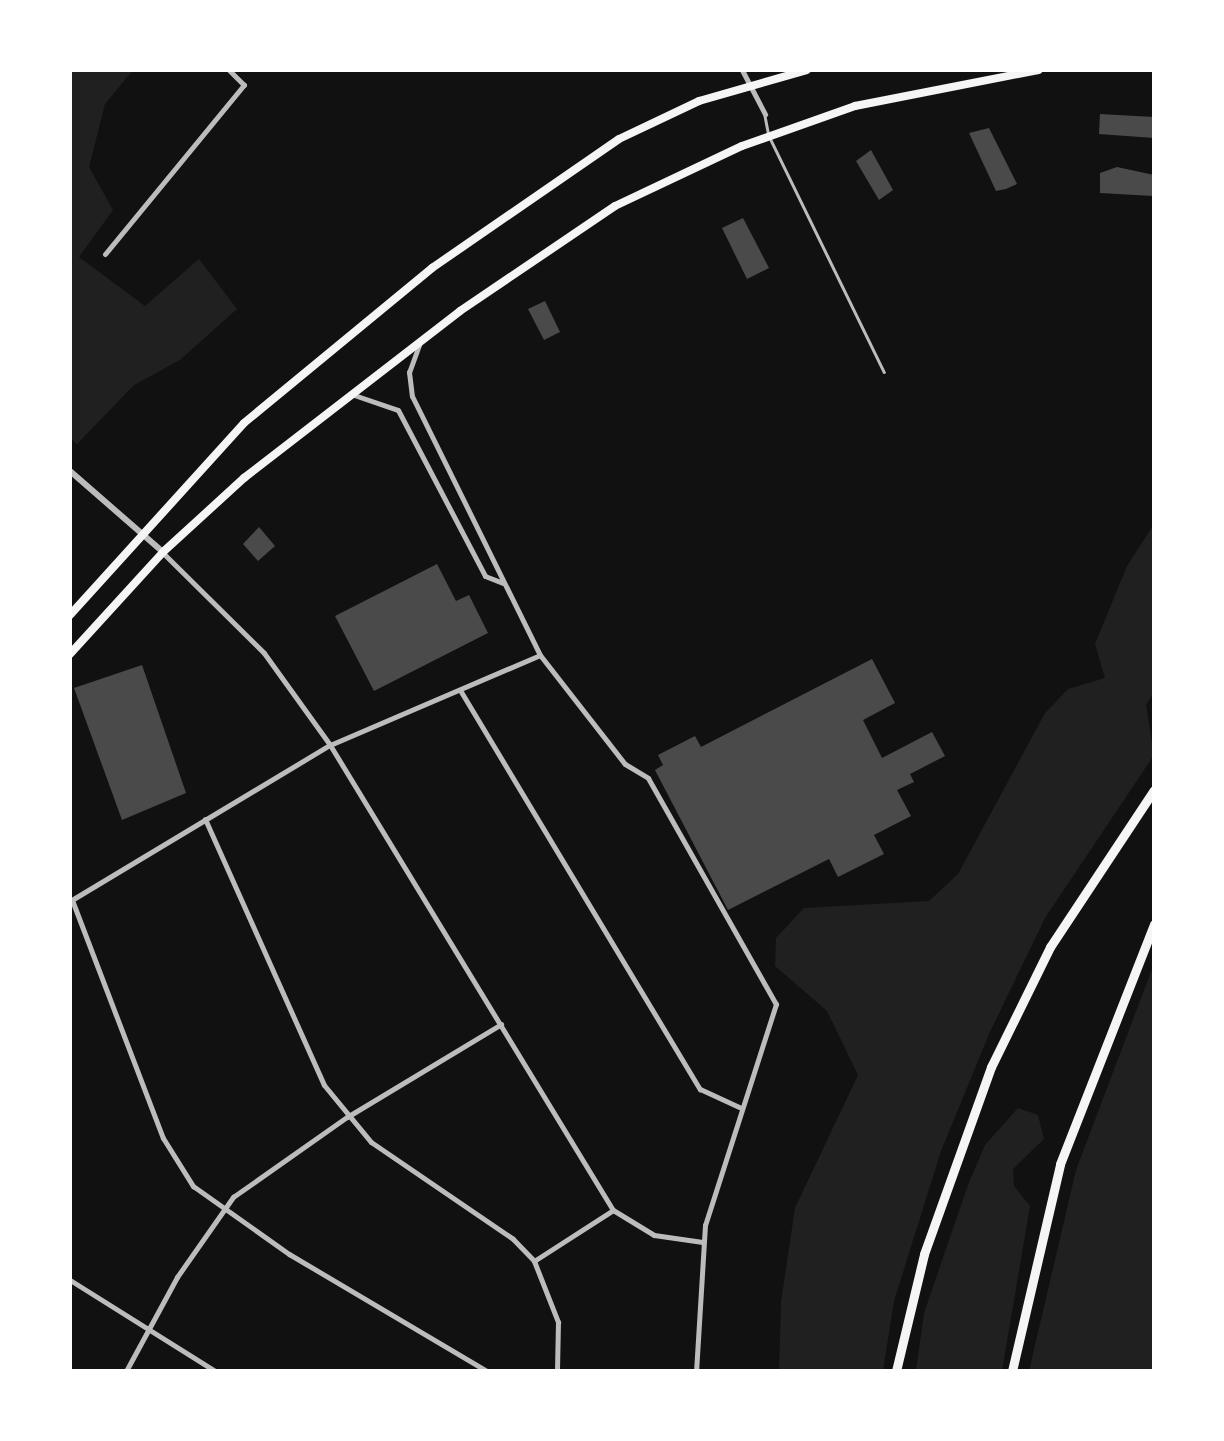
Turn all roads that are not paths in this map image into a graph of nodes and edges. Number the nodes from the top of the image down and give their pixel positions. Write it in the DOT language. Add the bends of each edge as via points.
graph roads {
  1 [pos="228,70"];
  2 [pos="742,70"];
  3 [pos="807,70"];
  4 [pos="1038,70"];
  5 [pos="750,85"];
  6 [pos="765,114"];
  7 [pos="769,136"];
  8 [pos="105,254"];
  9 [pos="420,342"];
  10 [pos="884,372"];
  11 [pos="351,395"];
  12 [pos="70,471"];
  13 [pos="144,535"];
  14 [pos="162,552"];
  15 [pos="503,583"];
  16 [pos="70,615"];
  17 [pos="70,654"];
  18 [pos="540,655"];
  19 [pos="460,690"];
  20 [pos="330,745"];
  21 [pos="1154,790"];
  22 [pos="205,819"];
  23 [pos="71,901"];
  24 [pos="1154,924"];
  25 [pos="501,1024"];
  26 [pos="740,1107"];
  27 [pos="346,1116"];
  28 [pos="222,1210"];
  29 [pos="613,1210"];
  30 [pos="702,1242"];
  31 [pos="534,1260"];
  32 [pos="70,1280"];
  33 [pos="146,1330"];
  34 [pos="126,1371"];
  35 [pos="215,1371"];
  36 [pos="487,1371"];
  37 [pos="557,1371"];
  38 [pos="696,1371"];
  39 [pos="896,1371"];
  40 [pos="1012,1371"];
  1 -- 8 [label="street" via="244,86"];
  2 -- 5 [label="street"];
  3 -- 5 [label="main road"];
  4 -- 7 [label="main road" via="906,92"];
  5 -- 6 [label="street"];
  5 -- 13 [label="main road" via="660,118 587,157 424,274 286,384"];
  6 -- 7 [label="lane"];
  7 -- 9 [label="main road" via="615,206"];
  7 -- 10 [label="lane"];
  9 -- 11 [label="main road"];
  9 -- 15 [label="street" via="409,372 412,396"];
  11 -- 14 [label="main road"];
  11 -- 15 [label="street" via="398,410 486,576"];
  12 -- 13 [label="street"];
  13 -- 14 [label="street"];
  13 -- 16 [label="main road"];
  14 -- 17 [label="main road"];
  14 -- 20 [label="street" via="264,654"];
  15 -- 18 [label="street"];
  18 -- 19 [label="street"];
  18 -- 26 [label="street" via="625,764 648,778 776,1004"];
  19 -- 20 [label="street"];
  19 -- 26 [label="street" via="700,1089"];
  20 -- 22 [label="street"];
  20 -- 25 [label="street"];
  21 -- 39 [label="highway" via="1050,947 991,1067 941,1201"];
  22 -- 23 [label="street"];
  22 -- 27 [label="street" via="312,1062"];
  23 -- 28 [label="street" via="171,1156"];
  24 -- 40 [label="highway" via="1060,1164"];
  25 -- 27 [label="street"];
  25 -- 29 [label="street"];
  26 -- 30 [label="street"];
  27 -- 28 [label="street"];
  27 -- 31 [label="street" via="402,1166 495,1226"];
  28 -- 33 [label="street"];
  28 -- 36 [label="street"];
  29 -- 30 [label="street" via="654,1234"];
  29 -- 31 [label="street"];
  30 -- 38 [label="street"];
  31 -- 37 [label="street" via="558,1322"];
  32 -- 33 [label="street"];
  33 -- 34 [label="street"];
  33 -- 35 [label="street"];
}
